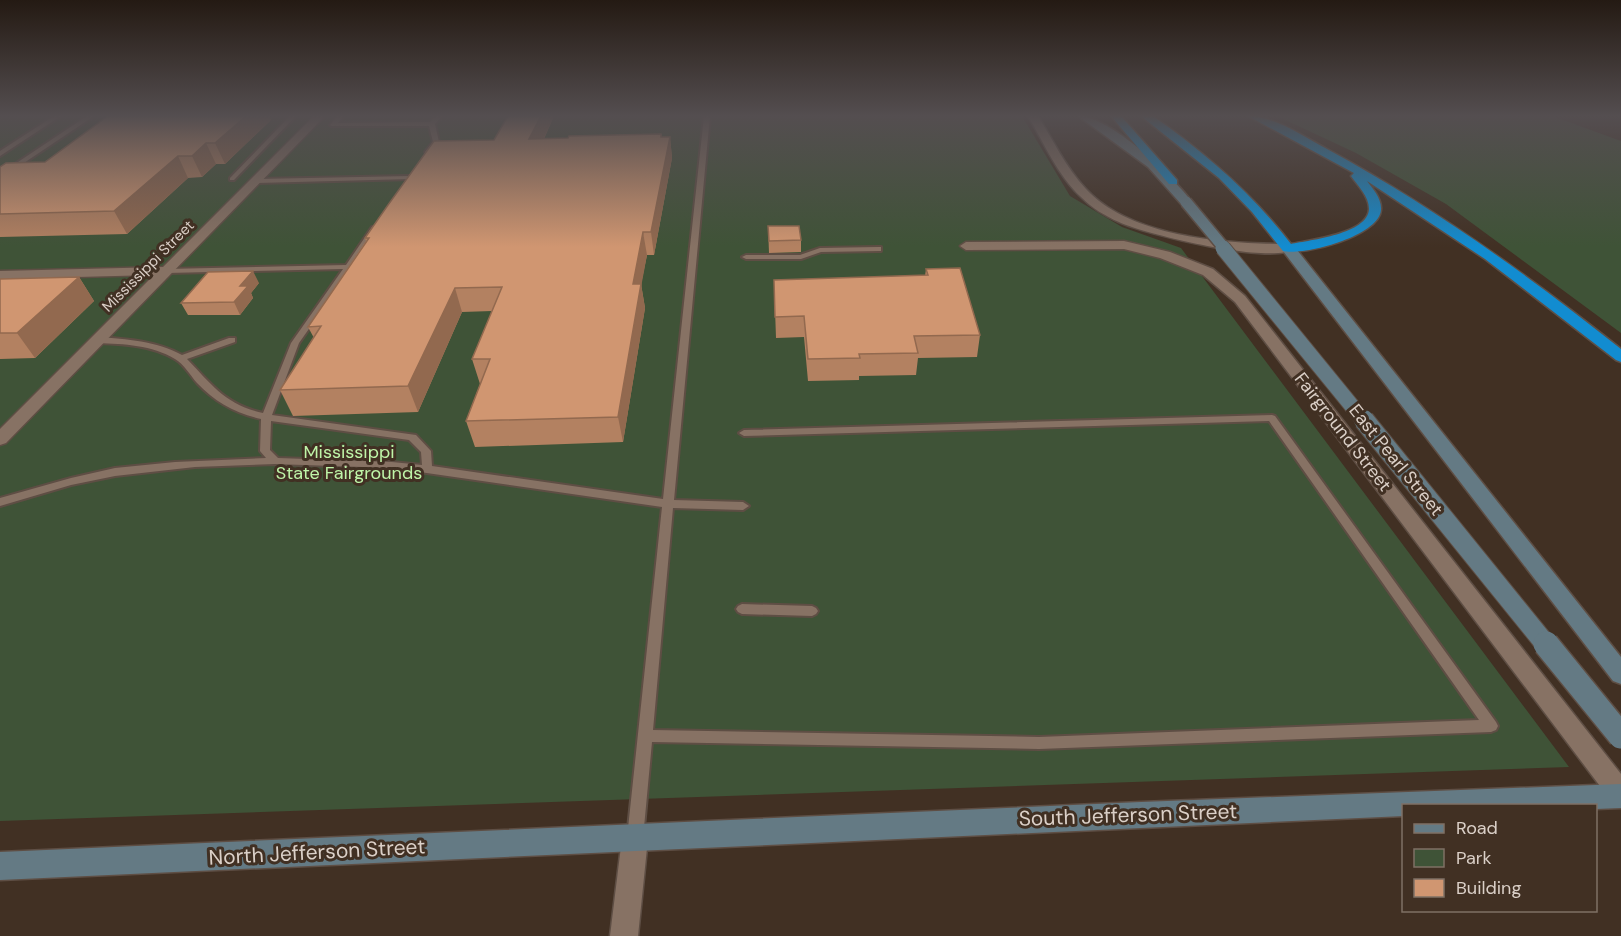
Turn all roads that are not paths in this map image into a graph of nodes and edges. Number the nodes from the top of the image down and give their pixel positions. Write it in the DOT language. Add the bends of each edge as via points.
graph roads {
  1 [pos="26,160"];
  2 [pos="251,160"];
  3 [pos="277,160"];
  4 [pos="703,160"];
  5 [pos="1060,160"];
  6 [pos="1147,160"];
  7 [pos="1154,160"];
  8 [pos="1205,160"];
  9 [pos="1335,160"];
  10 [pos="1345,165"];
  11 [pos="416,169"];
  12 [pos="0,177"];
  13 [pos="410,178"];
  14 [pos="232,179"];
  15 [pos="9,181"];
  16 [pos="256,181"];
  17 [pos="0,182"];
  18 [pos="1173,182"];
  19 [pos="403,188"];
  20 [pos="383,218"];
  21 [pos="1202,243"];
  22 [pos="966,246"];
  23 [pos="1288,248"];
  24 [pos="878,249"];
  25 [pos="746,257"];
  26 [pos="348,267"];
  27 [pos="166,271"];
  28 [pos="1208,272"];
  29 [pos="0,275"];
  30 [pos="98,340"];
  31 [pos="232,340"];
  32 [pos="1621,357"];
  33 [pos="180,359"];
  34 [pos="266,417"];
  35 [pos="744,433"];
  36 [pos="0,439"];
  37 [pos="275,461"];
  38 [pos="427,469"];
  39 [pos="0,502"];
  40 [pos="668,504"];
  41 [pos="743,506"];
  42 [pos="742,609"];
  43 [pos="812,611"];
  44 [pos="1621,674"];
  45 [pos="645,736"];
  46 [pos="1621,736"];
  47 [pos="1621,795"];
  48 [pos="635,838"];
  49 [pos="0,866"];
  50 [pos="624,936"];
  1 -- 12 [label="lane"];
  2 -- 14 [label="lane"];
  3 -- 16 [label="street, Mississippi Street"];
  4 -- 40 [label="lane"];
  5 -- 21 [label="street" via="1095,203 1133,222"];
  6 -- 18 [label="street, East Pearl Street"];
  7 -- 18 [label="highway"];
  8 -- 23 [label="highway" via="1262,213"];
  9 -- 10 [label="highway"];
  10 -- 23 [label="highway" via="1371,191 1377,205 1375,217 1362,229 1342,238"];
  10 -- 32 [label="highway" via="1412,202 1482,250"];
  11 -- 13 [label="lane"];
  13 -- 16 [label="lane"];
  13 -- 19 [label="lane"];
  15 -- 17 [label="lane"];
  16 -- 27 [label="street, Mississippi Street"];
  18 -- 46 [label="street, East Pearl Street, bridge"];
  20 -- 26 [label="lane"];
  21 -- 23 [label="street"];
  21 -- 28 [label="street"];
  22 -- 28 [label="street, Fairground Street" via="1124,245 1165,255"];
  23 -- 44 [label="street"];
  24 -- 25 [label="lane"];
  26 -- 27 [label="lane"];
  26 -- 34 [label="lane" via="295,343"];
  27 -- 29 [label="street"];
  27 -- 30 [label="street, Mississippi Street"];
  28 -- 47 [label="street, Fairground Street" via="1240,299"];
  30 -- 33 [label="lane" via="144,345"];
  30 -- 36 [label="street, Mississippi Street"];
  31 -- 33 [label="lane"];
  33 -- 34 [label="lane" via="217,398 242,412"];
  34 -- 37 [label="lane" via="266,451"];
  34 -- 38 [label="lane" via="412,437 426,451"];
  35 -- 45 [label="lane" via="1272,418 1491,726 1039,742"];
  37 -- 38 [label="lane"];
  37 -- 39 [label="lane" via="115,472"];
  38 -- 40 [label="lane"];
  40 -- 41 [label="lane"];
  40 -- 45 [label="lane"];
  42 -- 43 [label="lane"];
  45 -- 48 [label="lane"];
  47 -- 48 [label="street, South Jefferson Street"];
  48 -- 49 [label="street, North Jefferson Street"];
  48 -- 50 [label="street"];
}
